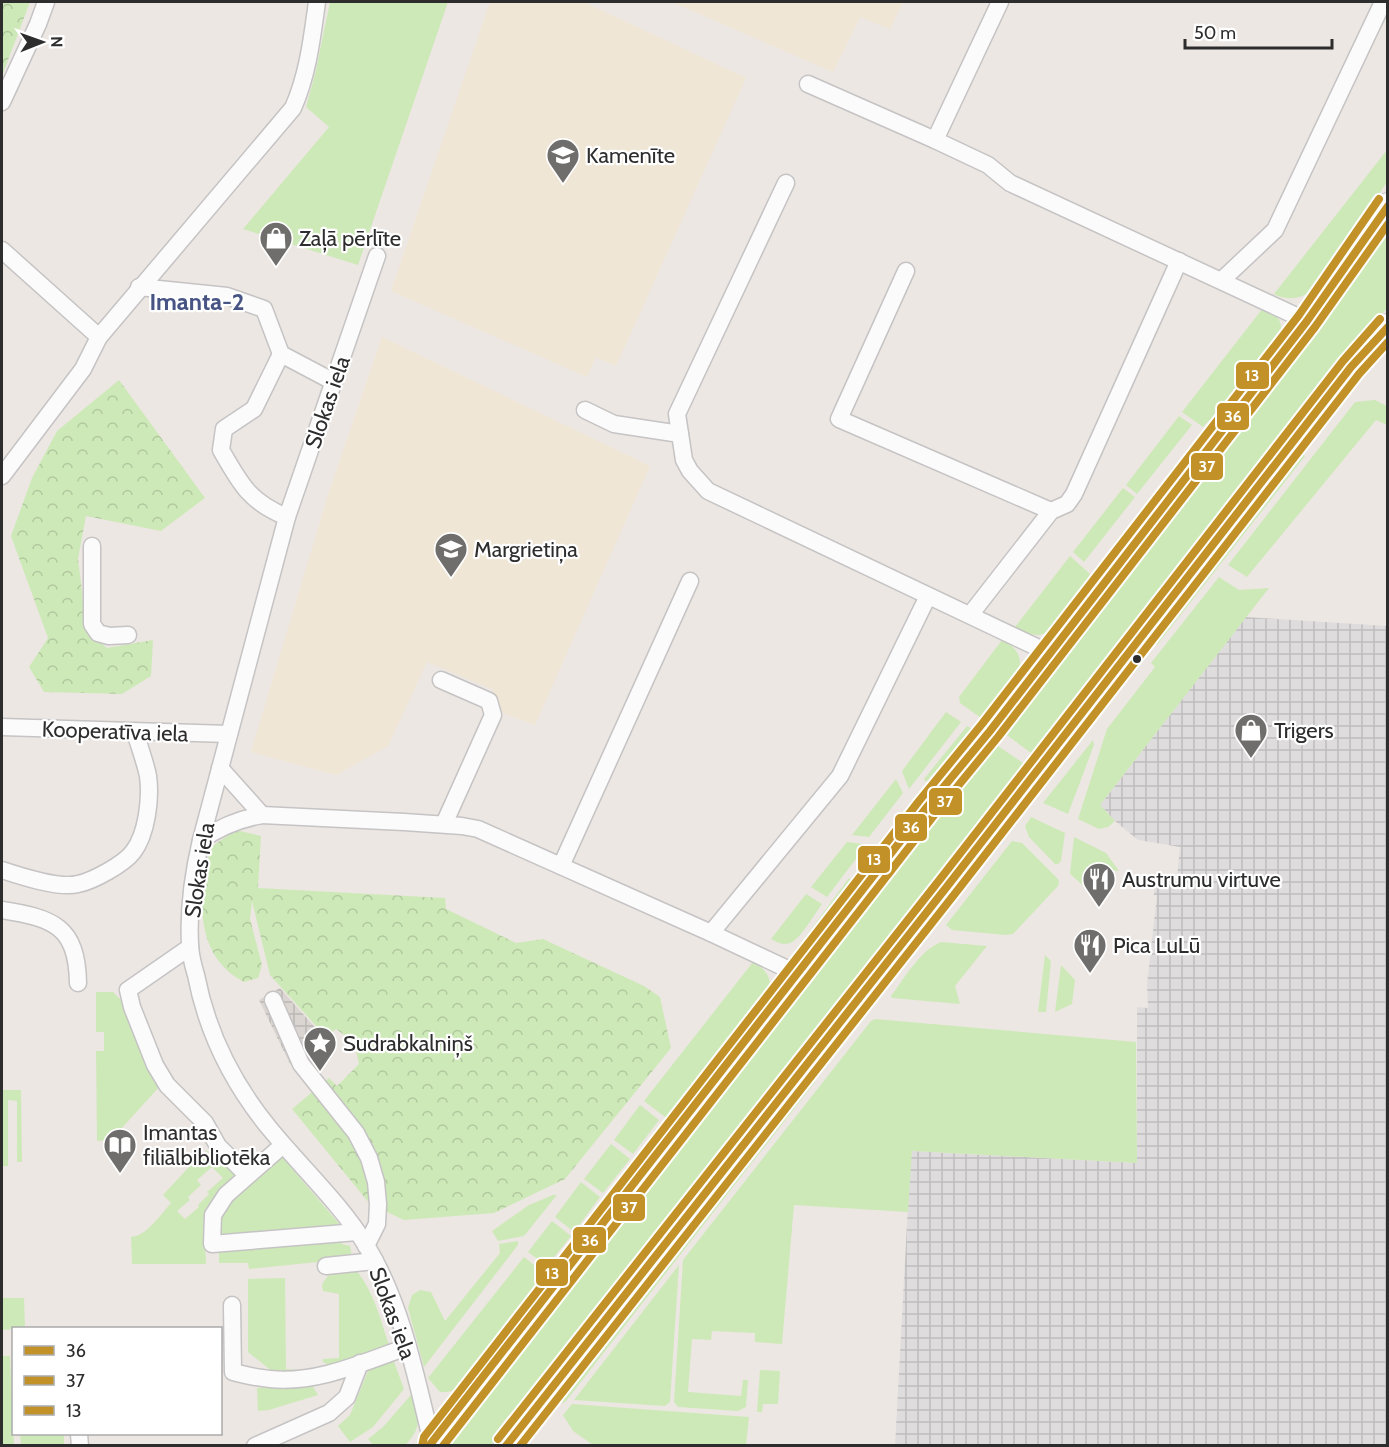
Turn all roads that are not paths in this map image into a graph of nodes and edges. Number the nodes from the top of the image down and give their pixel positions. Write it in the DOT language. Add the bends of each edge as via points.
graph roads {
  1 [pos="46,2"];
  2 [pos="317,2"];
  3 [pos="1000,2"];
  4 [pos="1383,2"];
  5 [pos="808,84"];
  6 [pos="2,102"];
  7 [pos="935,140"];
  8 [pos="786,183"];
  9 [pos="1388,205"];
  10 [pos="2,250"];
  11 [pos="377,256"];
  12 [pos="1179,261"];
  13 [pos="906,271"];
  14 [pos="1222,280"];
  15 [pos="139,287"];
  16 [pos="1307,321"];
  17 [pos="1388,326"];
  18 [pos="99,337"];
  19 [pos="281,354"];
  20 [pos="334,382"];
  21 [pos="585,410"];
  22 [pos="680,434"];
  23 [pos="2,476"];
  24 [pos="1051,511"];
  25 [pos="286,517"];
  26 [pos="92,546"];
  27 [pos="690,581"];
  28 [pos="928,596"];
  29 [pos="970,615"];
  30 [pos="128,635"];
  31 [pos="1048,653"];
  32 [pos="441,680"];
  33 [pos="2,728"];
  34 [pos="135,732"];
  35 [pos="229,734"];
  36 [pos="220,768"];
  37 [pos="262,815"];
  38 [pos="444,824"];
  39 [pos="201,840"];
  40 [pos="561,866"];
  41 [pos="2,870"];
  42 [pos="2,910"];
  43 [pos="711,933"];
  44 [pos="190,947"];
  45 [pos="798,974"];
  46 [pos="78,983"];
  47 [pos="273,1000"];
  48 [pos="283,1145"];
  49 [pos="247,1176"];
  50 [pos="362,1239"];
  51 [pos="375,1261"];
  52 [pos="326,1266"];
  53 [pos="231,1305"];
  54 [pos="407,1347"];
  55 [pos="360,1363"];
  56 [pos="430,1444"];
  57 [pos="255,1446"];
  58 [pos="506,1446"];
  1 -- 6 [label="street"];
  2 -- 15 [label="street" via="307,70 293,108"];
  3 -- 7 [label="street"];
  4 -- 14 [label="street" via="1275,230"];
  5 -- 7 [label="street"];
  7 -- 12 [label="street" via="988,165 1010,183"];
  8 -- 22 [label="street" via="676,414"];
  9 -- 16 [label="main road"];
  10 -- 18 [label="street"];
  11 -- 20 [label="street, Slokas iela"];
  12 -- 14 [label="street"];
  12 -- 24 [label="street" via="1074,494 1067,504"];
  13 -- 24 [label="street" via="839,419"];
  14 -- 16 [label="street"];
  15 -- 18 [label="street"];
  15 -- 19 [label="street" via="227,296 264,309"];
  16 -- 31 [label="main road"];
  17 -- 58 [label="main road"];
  18 -- 23 [label="street" via="84,369"];
  19 -- 20 [label="street"];
  19 -- 25 [label="street" via="254,409 224,429 221,450 243,488 269,510"];
  20 -- 25 [label="street, Slokas iela"];
  21 -- 22 [label="street" via="614,424"];
  22 -- 28 [label="street" via="687,465 708,491"];
  24 -- 29 [label="street"];
  25 -- 35 [label="street, Slokas iela"];
  26 -- 30 [label="street" via="92,624 98,633"];
  27 -- 40 [label="street"];
  28 -- 29 [label="street"];
  28 -- 43 [label="street" via="840,776"];
  29 -- 31 [label="street"];
  31 -- 45 [label="main road"];
  32 -- 38 [label="street" via="489,701 493,715"];
  33 -- 34 [label="street, Kooperatīva iela"];
  34 -- 35 [label="street, Kooperatīva iela"];
  34 -- 41 [label="street" via="148,777 146,823 133,852 110,870 78,884 28,879"];
  35 -- 36 [label="street, Slokas iela"];
  36 -- 37 [label="street"];
  36 -- 39 [label="street, Slokas iela"];
  37 -- 38 [label="street"];
  37 -- 39 [label="street" via="219,828"];
  38 -- 40 [label="street" via="478,830"];
  39 -- 44 [label="street, Slokas iela" via="193,874"];
  40 -- 43 [label="street"];
  42 -- 46 [label="street" via="35,915 57,927 70,940 77,961"];
  43 -- 45 [label="street"];
  44 -- 48 [label="street, Slokas iela" via="201,1002 218,1048 248,1101"];
  44 -- 49 [label="street" via="128,990 132,1007 167,1085 205,1123 218,1146"];
  45 -- 56 [label="main road"];
  47 -- 50 [label="street" via="301,1064 356,1133 369,1158 376,1182 377,1224"];
  48 -- 49 [label="street"];
  48 -- 50 [label="street, Slokas iela"];
  49 -- 50 [label="street" via="226,1195 213,1215 212,1244"];
  50 -- 51 [label="street, Slokas iela"];
  51 -- 52 [label="street"];
  51 -- 54 [label="street, Slokas iela" via="392,1295"];
  53 -- 55 [label="street" via="233,1372 271,1380 302,1378"];
  54 -- 55 [label="street"];
  54 -- 56 [label="street, Slokas iela"];
  55 -- 57 [label="street" via="347,1397 329,1413"];
}
